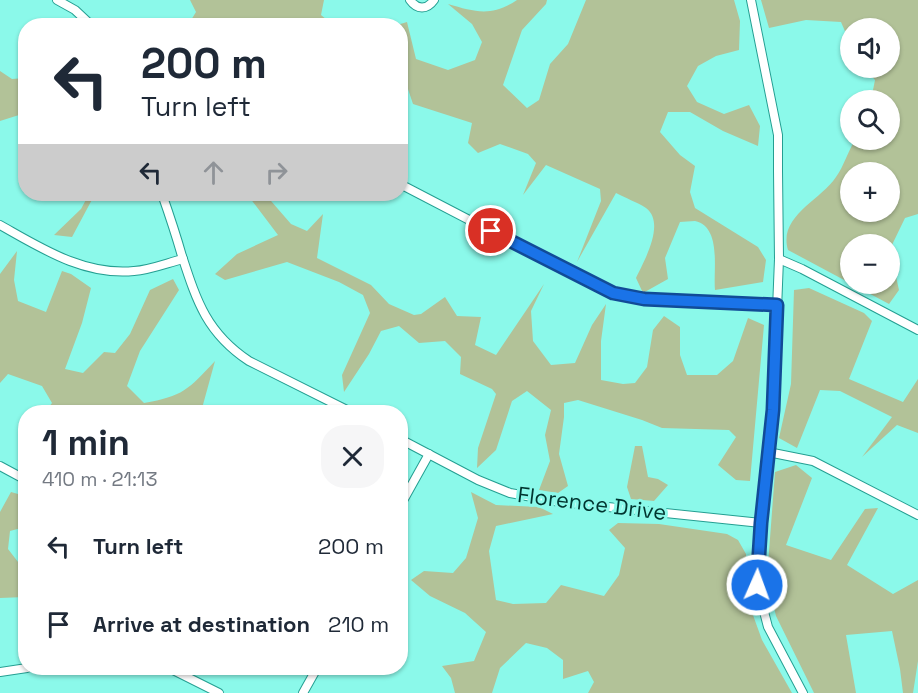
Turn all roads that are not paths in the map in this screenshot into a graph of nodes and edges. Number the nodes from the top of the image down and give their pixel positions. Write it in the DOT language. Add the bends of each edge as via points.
graph roads {
  1 [pos="57,0"];
  2 [pos="410,0"];
  3 [pos="434,0"];
  4 [pos="751,0"];
  5 [pos="84,18"];
  6 [pos="408,188"];
  7 [pos="164,201"];
  8 [pos="0,225"];
  9 [pos="183,259"];
  10 [pos="779,259"];
  11 [pos="777,305"];
  12 [pos="918,330"];
  13 [pos="337,405"];
  14 [pos="408,443"];
  15 [pos="768,452"];
  16 [pos="429,454"];
  17 [pos="0,466"];
  18 [pos="18,476"];
  19 [pos="408,492"];
  20 [pos="918,515"];
  21 [pos="761,523"];
  22 [pos="18,669"];
  23 [pos="0,672"];
  24 [pos="183,675"];
  25 [pos="312,675"];
  26 [pos="219,693"];
  27 [pos="303,693"];
  28 [pos="803,693"];
  1 -- 5 [label="street"];
  2 -- 3 [label="street" via="422,8"];
  4 -- 10 [label="street" via="778,135"];
  6 -- 11 [label="street" via="613,293 644,299"];
  7 -- 9 [label="street"];
  8 -- 9 [label="street" via="74,264 96,269 135,271"];
  9 -- 13 [label="street" via="200,307 223,341 249,360"];
  10 -- 11 [label="street"];
  10 -- 12 [label="street"];
  11 -- 15 [label="street"];
  14 -- 16 [label="street, Florence Drive"];
  15 -- 20 [label="street" via="813,461"];
  15 -- 21 [label="street"];
  16 -- 19 [label="street"];
  16 -- 21 [label="street, Florence Drive" via="510,493 560,502"];
  17 -- 18 [label="street"];
  21 -- 28 [label="street" via="757,585 761,603 768,627"];
  22 -- 23 [label="street"];
  24 -- 26 [label="street"];
  25 -- 27 [label="street"];
}
